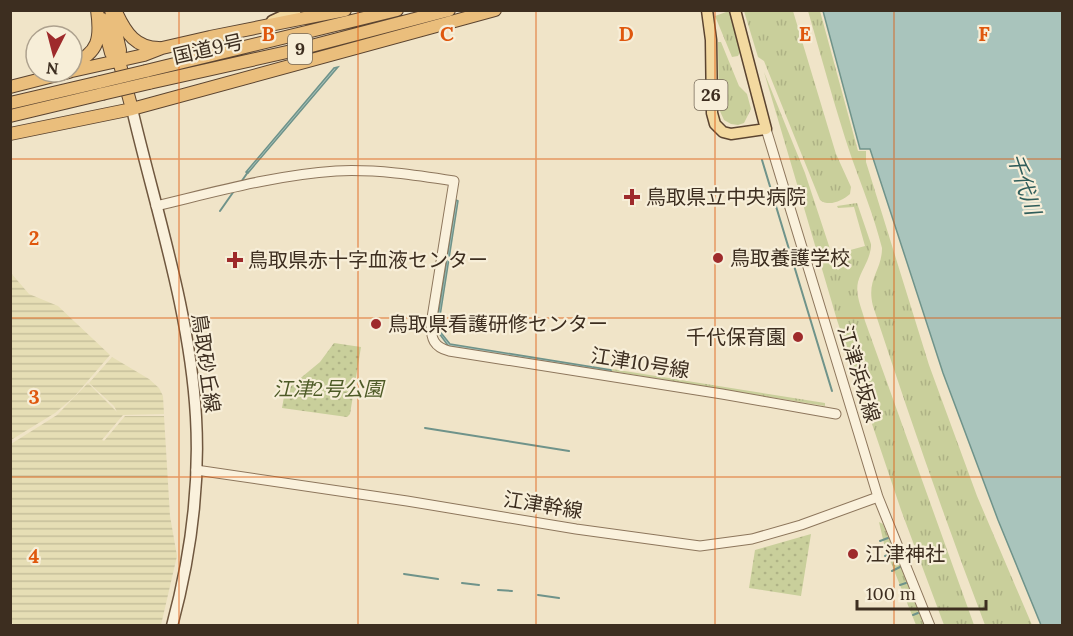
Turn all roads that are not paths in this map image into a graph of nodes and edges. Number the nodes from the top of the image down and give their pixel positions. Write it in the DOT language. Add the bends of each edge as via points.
graph roads {
  1 [pos="99,10"];
  2 [pos="113,10"];
  3 [pos="296,10"];
  4 [pos="345,10"];
  5 [pos="397,10"];
  6 [pos="449,10"];
  7 [pos="495,10"];
  8 [pos="707,10"];
  9 [pos="735,10"];
  10 [pos="261,26"];
  11 [pos="162,48"];
  12 [pos="84,58"];
  13 [pos="119,61"];
  14 [pos="84,69"];
  15 [pos="147,77"];
  16 [pos="101,88"];
  17 [pos="10,103"];
  18 [pos="132,109"];
  19 [pos="10,116"];
  20 [pos="766,129"];
  21 [pos="10,134"];
  22 [pos="156,206"];
  23 [pos="836,414"];
  24 [pos="196,470"];
  25 [pos="878,497"];
  26 [pos="172,626"];
  27 [pos="930,626"];
  1 -- 12 [label="highway" via="94,48"];
  1 -- 13 [label="highway" via="111,52"];
  2 -- 11 [label="highway" via="133,40 146,47"];
  2 -- 13 [label="highway"];
  3 -- 10 [label="main road"];
  4 -- 10 [label="highway, 9"];
  5 -- 15 [label="highway, 国道9号 / 9"];
  6 -- 15 [label="highway, 国道9号 / 9" via="296,50"];
  7 -- 18 [label="highway, 9"];
  8 -- 20 [label="main road, 26" via="715,124 731,134"];
  9 -- 20 [label="main road, 26"];
  10 -- 11 [label="highway, 9"];
  11 -- 13 [label="highway, 9"];
  13 -- 14 [label="highway"];
  13 -- 18 [label="highway"];
  15 -- 16 [label="highway, 国道9号 / 9, bridge"];
  16 -- 17 [label="highway, 国道9号 / 9"];
  16 -- 19 [label="highway, 国道9号 / 9"];
  18 -- 21 [label="highway"];
  18 -- 22 [label="main road, 鳥取砂丘線"];
  20 -- 25 [label="street, 江津浜坂線"];
  22 -- 23 [label="street, 江津10号線" via="229,188 337,171 454,181 431,324 433,341 439,348"];
  22 -- 24 [label="main road, 鳥取砂丘線" via="177,286 190,360"];
  24 -- 25 [label="street, 江津幹線" via="700,546 752,539"];
  24 -- 26 [label="main road, 鳥取砂丘線" via="186,566"];
  25 -- 27 [label="street, 江津浜坂線"];
}
